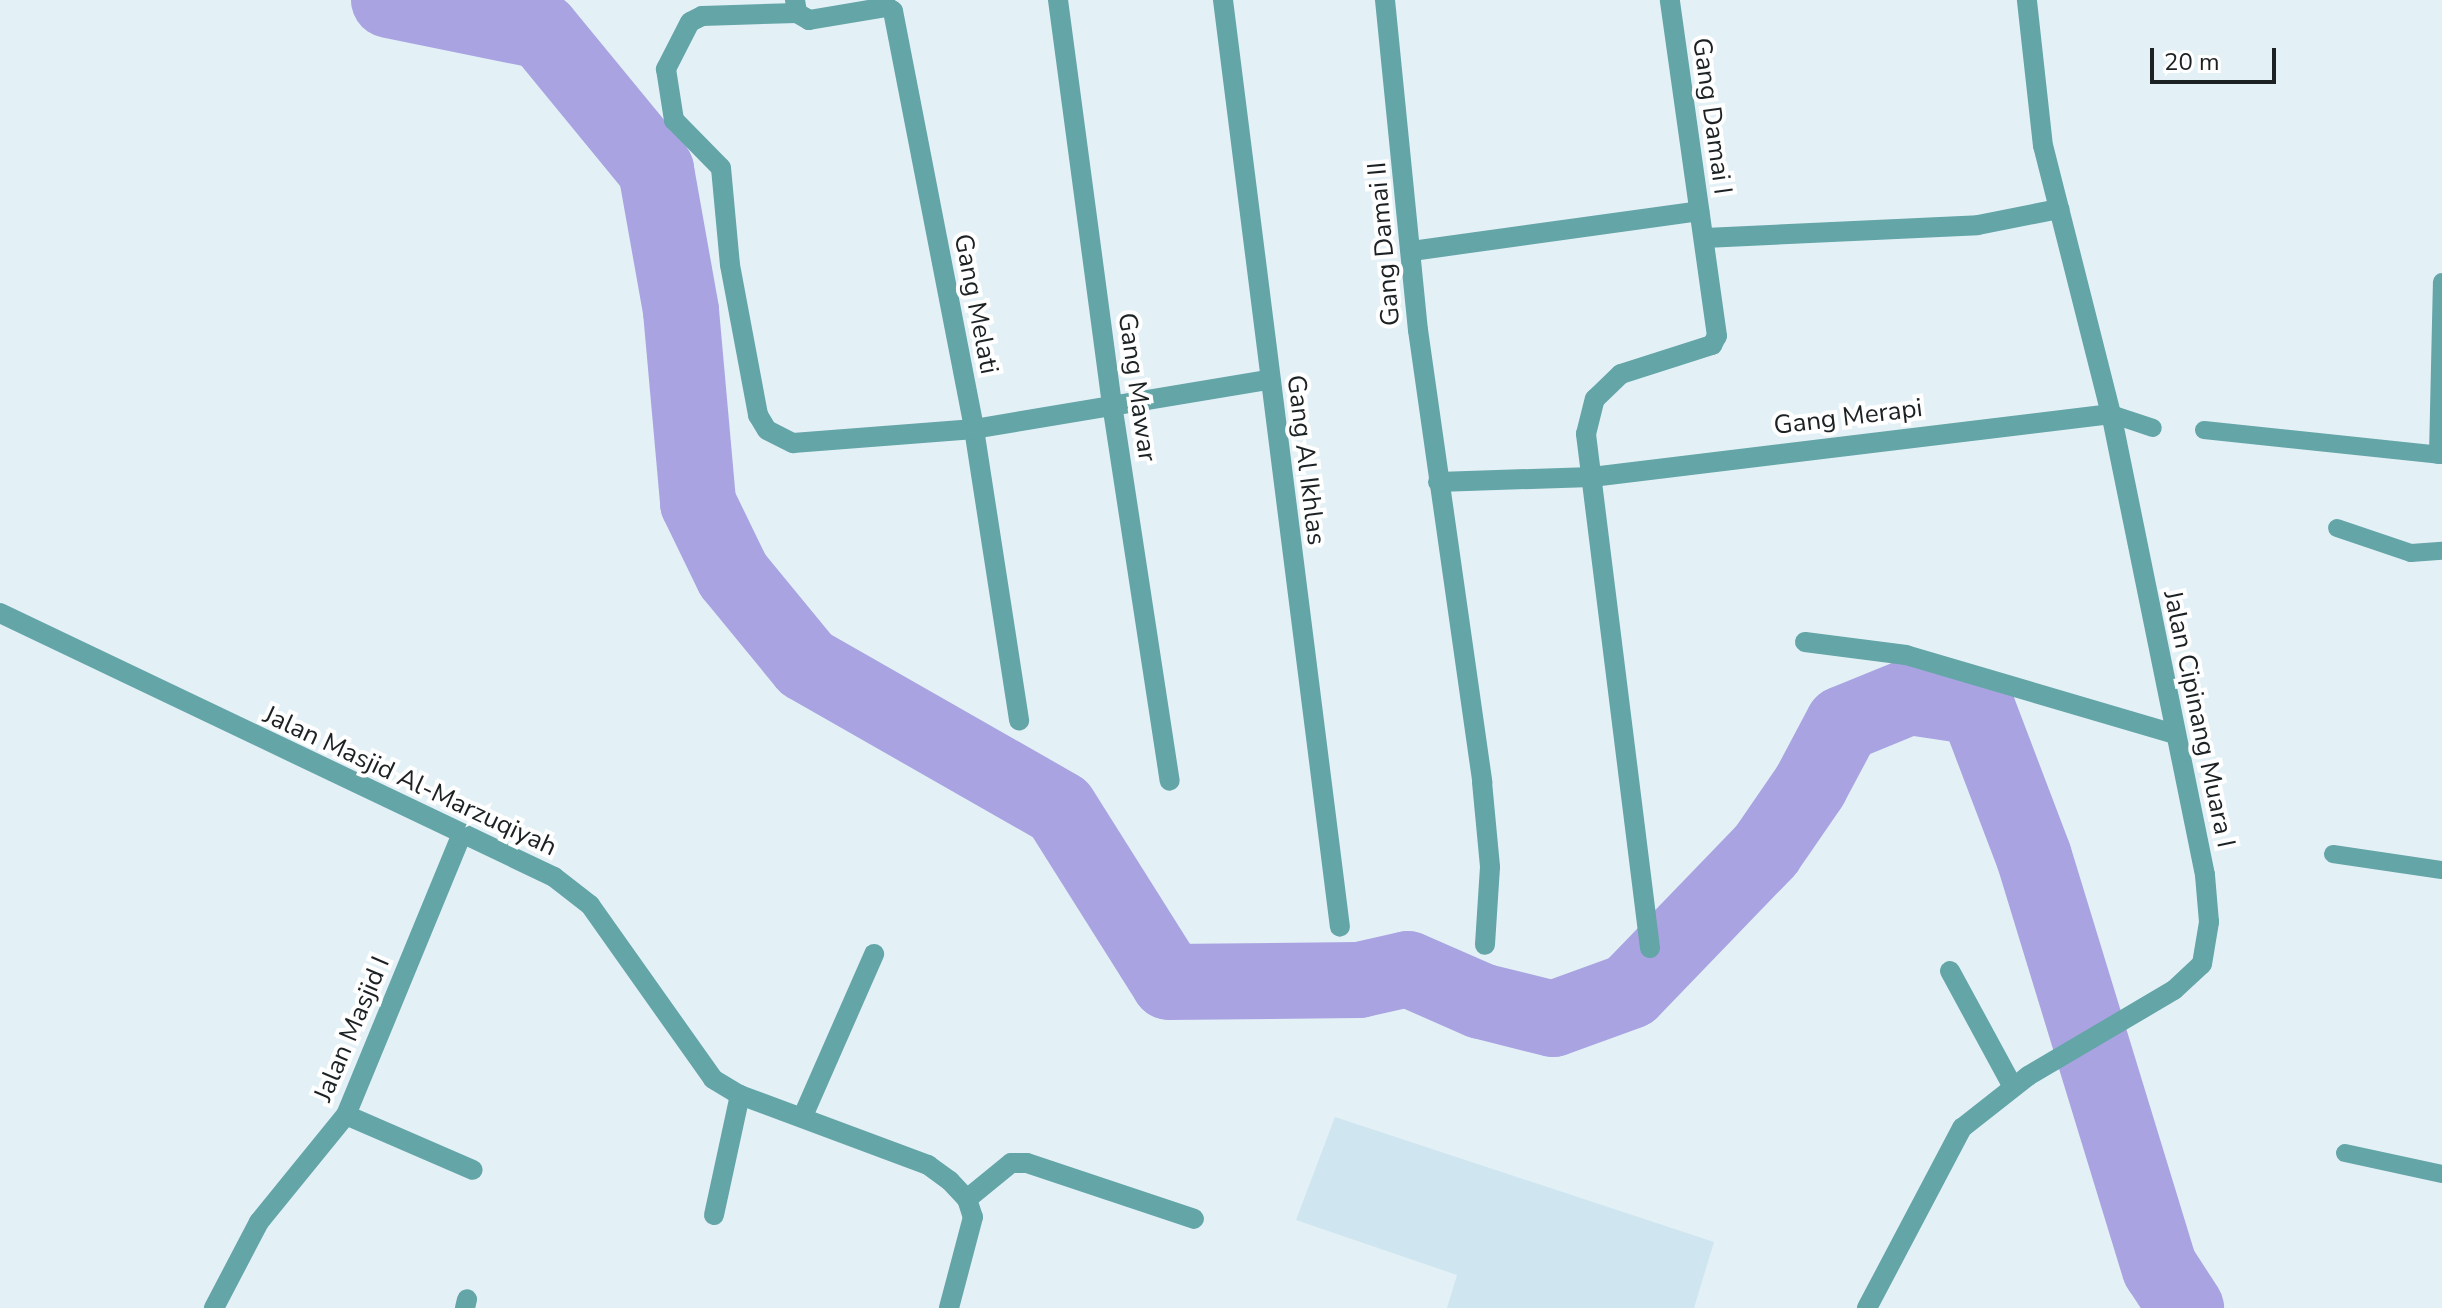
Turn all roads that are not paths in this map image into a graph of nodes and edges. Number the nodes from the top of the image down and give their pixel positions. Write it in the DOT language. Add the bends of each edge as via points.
graph roads {
  1 [pos="1058,0"];
  2 [pos="1223,0"];
  3 [pos="1385,0"];
  4 [pos="1670,0"];
  5 [pos="2027,0"];
  6 [pos="796,7"];
  7 [pos="2059,209"];
  8 [pos="1699,211"];
  9 [pos="1705,238"];
  10 [pos="1412,251"];
  11 [pos="2442,282"];
  12 [pos="1268,380"];
  13 [pos="1112,404"];
  14 [pos="2111,414"];
  15 [pos="2153,428"];
  16 [pos="974,429"];
  17 [pos="2204,430"];
  18 [pos="2440,455"];
  19 [pos="1592,477"];
  20 [pos="1438,482"];
  21 [pos="2337,528"];
  22 [pos="2442,551"];
  23 [pos="1,618"];
  24 [pos="1805,642"];
  25 [pos="1019,721"];
  26 [pos="2174,734"];
  27 [pos="1170,781"];
  28 [pos="461,836"];
  29 [pos="2333,854"];
  30 [pos="2442,870"];
  31 [pos="1340,927"];
  32 [pos="1485,945"];
  33 [pos="1650,948"];
  34 [pos="874,954"];
  35 [pos="1950,971"];
  36 [pos="2021,1082"];
  37 [pos="740,1095"];
  38 [pos="346,1115"];
  39 [pos="803,1116"];
  40 [pos="2345,1153"];
  41 [pos="473,1170"];
  42 [pos="2442,1174"];
  43 [pos="967,1199"];
  44 [pos="714,1215"];
  45 [pos="1194,1219"];
  46 [pos="214,1308"];
  47 [pos="949,1308"];
  48 [pos="1867,1308"];
  1 -- 13 [label="street, Gang Mawar"];
  2 -- 12 [label="street, Gang Al Ikhlas" via="1263,295"];
  3 -- 10 [label="street, Gang Damai II"];
  4 -- 8 [label="street, Gang Damai I"];
  5 -- 7 [label="street, Jalan Cipinang Muara I" via="2043,146"];
  6 -- 16 [label="street, Gang Melati" via="809,20 887,7 893,11"];
  6 -- 16 [label="street" via="702,16 690,22 666,69 674,120 721,168 730,265 758,415 767,430 793,443"];
  7 -- 9 [label="street" via="1978,225"];
  7 -- 14 [label="street, Jalan Cipinang Muara I"];
  8 -- 9 [label="street, Gang Damai I"];
  8 -- 10 [label="street"];
  9 -- 19 [label="street, Gang Damai I" via="1717,336 1712,345 1621,374 1595,399 1586,434"];
  10 -- 20 [label="street, Gang Damai II"];
  11 -- 18 [label="lane"];
  12 -- 13 [label="street"];
  12 -- 31 [label="street, Gang Al Ikhlas"];
  13 -- 16 [label="street"];
  13 -- 27 [label="street, Gang Mawar"];
  14 -- 15 [label="lane"];
  14 -- 19 [label="street, Gang Merapi"];
  14 -- 26 [label="street, Jalan Cipinang Muara I"];
  16 -- 25 [label="street, Gang Melati"];
  17 -- 18 [label="lane"];
  19 -- 20 [label="street, Gang Merapi"];
  19 -- 33 [label="street, Gang Damai I"];
  20 -- 32 [label="street, Gang Damai II" via="1483,796 1490,867"];
  21 -- 22 [label="lane" via="2411,553"];
  23 -- 28 [label="street, Jalan Masjid Al-Marzuqiyah"];
  24 -- 26 [label="street" via="1906,655"];
  26 -- 36 [label="street, Jalan Cipinang Muara I" via="2205,875 2209,922 2202,964 2174,990"];
  28 -- 37 [label="street, Jalan Masjid Al-Marzuqiyah" via="554,877 590,905 692,1053 713,1079"];
  28 -- 38 [label="street, Jalan Masjid I"];
  29 -- 30 [label="lane"];
  34 -- 39 [label="street"];
  35 -- 36 [label="street"];
  36 -- 48 [label="street, Jalan Cipinang Muara I" via="1983,1107 1956,1137"];
  37 -- 39 [label="street, Jalan Masjid Al-Marzuqiyah"];
  37 -- 44 [label="street"];
  38 -- 41 [label="street"];
  38 -- 46 [label="street, Jalan Masjid I" via="259,1222"];
  39 -- 43 [label="street, Jalan Masjid Al-Marzuqiyah" via="928,1165"];
  40 -- 42 [label="lane"];
  43 -- 45 [label="street" via="1011,1163 1027,1163"];
  43 -- 47 [label="street" via="973,1217 970,1240"];
}
